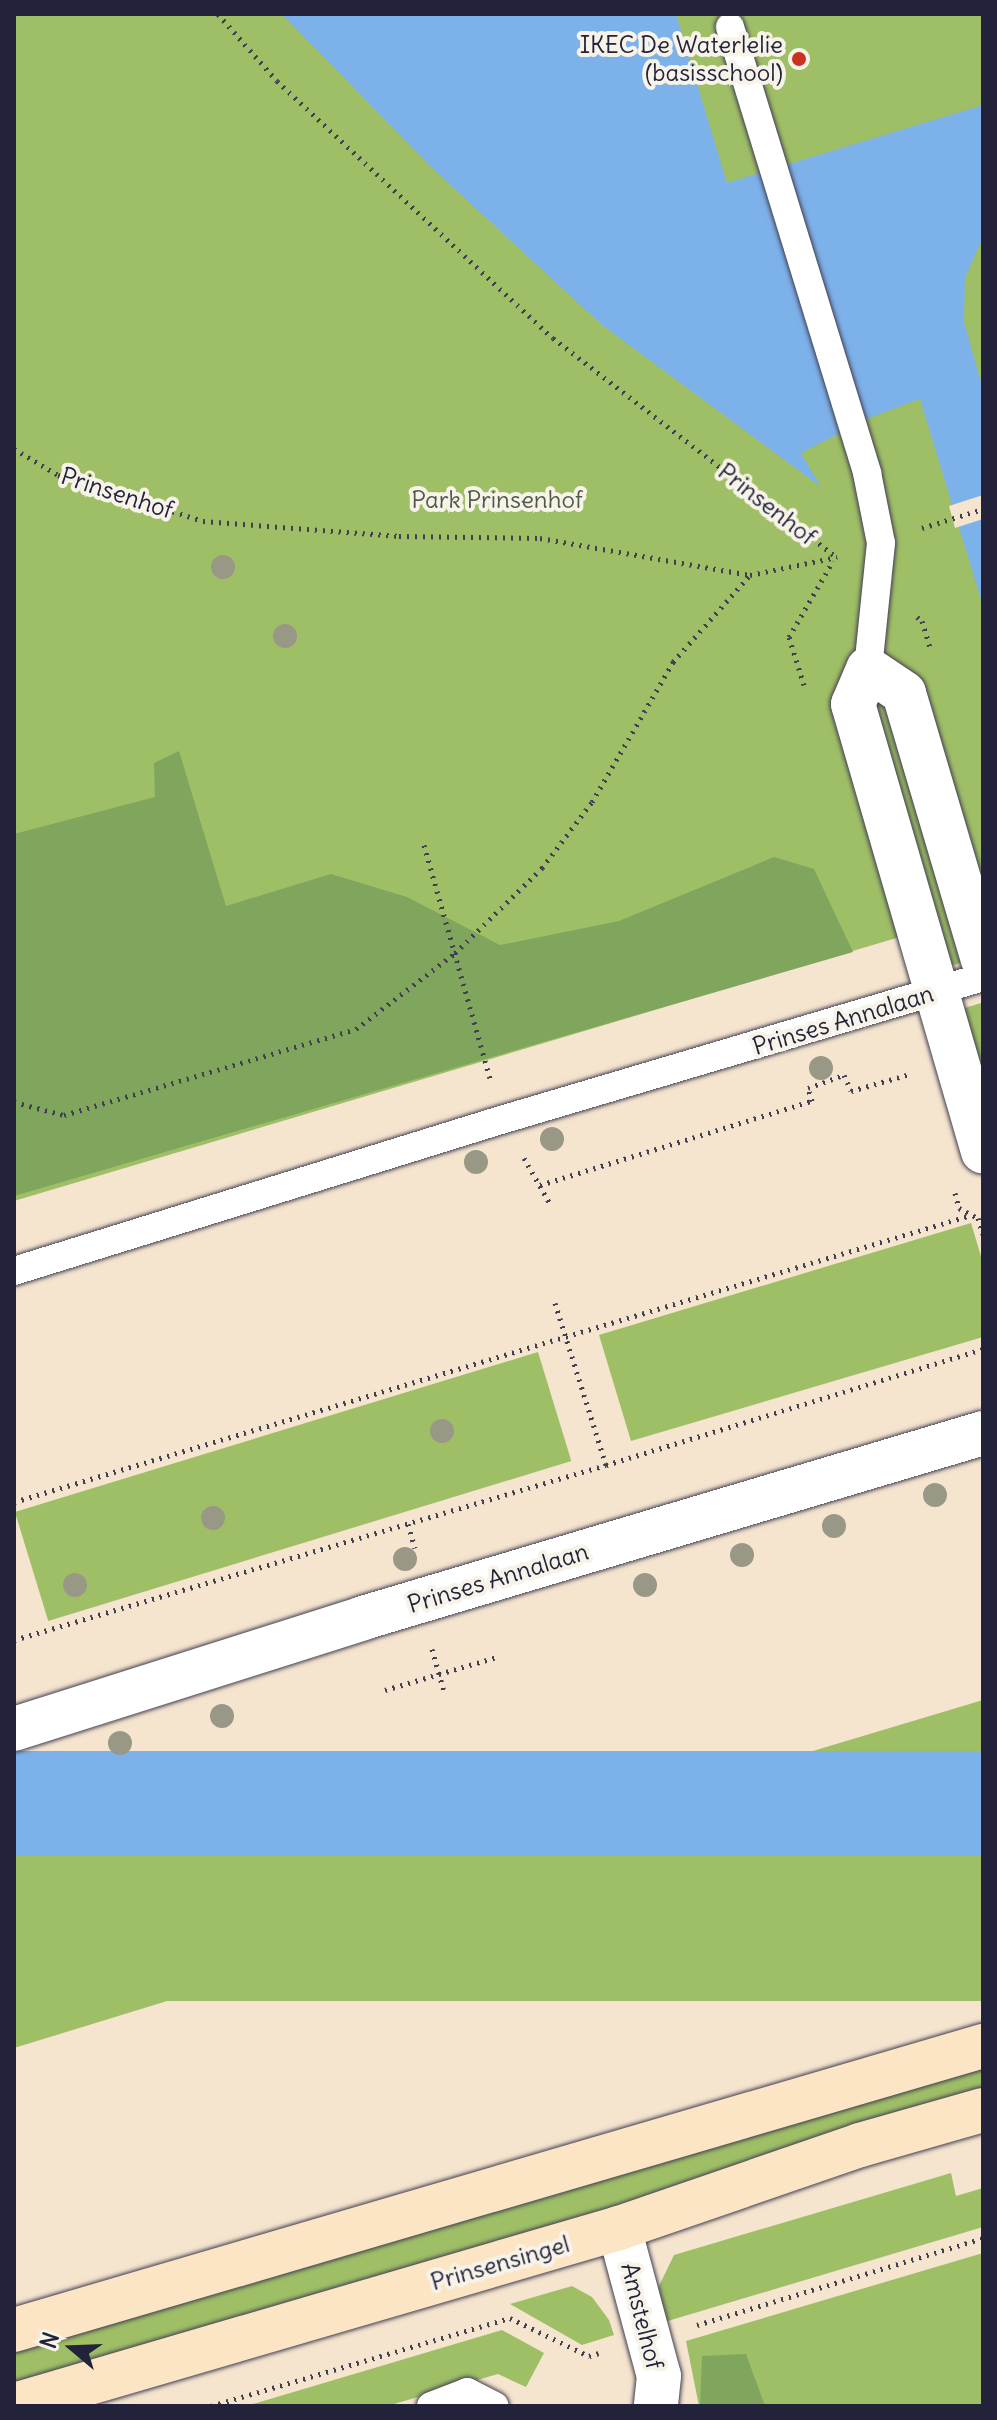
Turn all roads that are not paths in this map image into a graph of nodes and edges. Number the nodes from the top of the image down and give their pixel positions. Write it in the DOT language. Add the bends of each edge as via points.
graph roads {
  1 [pos="730,27"];
  2 [pos="868,669"];
  3 [pos="983,960"];
  4 [pos="983,977"];
  5 [pos="936,993"];
  6 [pos="983,1151"];
  7 [pos="14,1271"];
  8 [pos="983,1433"];
  9 [pos="14,1729"];
  10 [pos="983,2046"];
  11 [pos="983,2110"];
  12 [pos="619,2228"];
  13 [pos="14,2330"];
  14 [pos="14,2405"];
  15 [pos="431,2406"];
  16 [pos="495,2406"];
  17 [pos="656,2406"];
  1 -- 2 [label="lane" via="867,473 881,543"];
  2 -- 3 [label="street" via="904,693"];
  2 -- 5 [label="street" via="853,704"];
  4 -- 5 [label="lane, Prinses Annalaan"];
  5 -- 6 [label="street"];
  5 -- 7 [label="lane, Prinses Annalaan"];
  8 -- 9 [label="street, Prinses Annalaan" via="363,1618"];
  10 -- 13 [label="main road"];
  11 -- 12 [label="main road, Prinsensingel" via="860,2145"];
  12 -- 14 [label="main road, Prinsensingel"];
  12 -- 17 [label="street, Amstelhof" via="659,2376"];
  15 -- 16 [label="lane" via="467,2392"];
}
